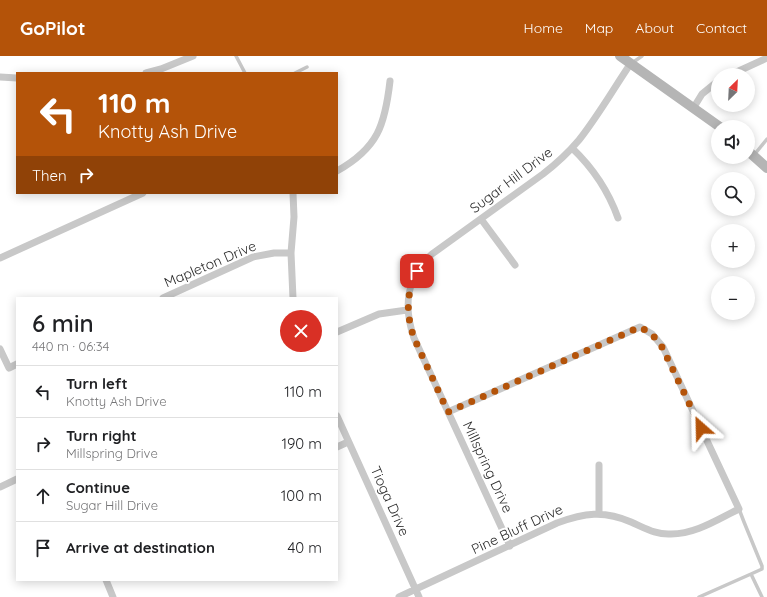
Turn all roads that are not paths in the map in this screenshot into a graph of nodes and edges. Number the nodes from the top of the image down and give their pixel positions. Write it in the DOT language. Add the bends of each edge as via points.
graph roads {
  1 [pos="193,56"];
  2 [pos="236,56"];
  3 [pos="620,56"];
  4 [pos="642,56"];
  5 [pos="767,58"];
  6 [pos="631,63"];
  7 [pos="307,67"];
  8 [pos="745,68"];
  9 [pos="150,72"];
  10 [pos="244,72"];
  11 [pos="297,72"];
  12 [pos="0,77"];
  13 [pos="16,78"];
  14 [pos="390,81"];
  15 [pos="711,87"];
  16 [pos="694,107"];
  17 [pos="711,120"];
  18 [pos="767,139"];
  19 [pos="572,148"];
  20 [pos="755,150"];
  21 [pos="755,157"];
  22 [pos="767,168"];
  23 [pos="338,169"];
  24 [pos="141,194"];
  25 [pos="293,194"];
  26 [pos="618,218"];
  27 [pos="481,219"];
  28 [pos="291,253"];
  29 [pos="0,258"];
  30 [pos="515,265"];
  31 [pos="165,297"];
  32 [pos="293,297"];
  33 [pos="407,310"];
  34 [pos="338,332"];
  35 [pos="0,349"];
  36 [pos="16,364"];
  37 [pos="448,412"];
  38 [pos="338,418"];
  39 [pos="348,442"];
  40 [pos="338,447"];
  41 [pos="599,465"];
  42 [pos="16,479"];
  43 [pos="0,487"];
  44 [pos="740,509"];
  45 [pos="599,514"];
  46 [pos="510,546"];
  47 [pos="767,564"];
  48 [pos="762,566"];
  49 [pos="751,574"];
  50 [pos="106,581"];
  51 [pos="415,590"];
  52 [pos="113,597"];
  53 [pos="399,597"];
  54 [pos="419,597"];
  55 [pos="700,597"];
  56 [pos="762,597"];
  1 -- 9 [label="street"];
  2 -- 10 [label="lane"];
  3 -- 6 [label="main road"];
  4 -- 6 [label="lane"];
  5 -- 8 [label="street"];
  6 -- 16 [label="main road"];
  6 -- 19 [label="street, Sugar Hill Drive"];
  7 -- 11 [label="lane"];
  12 -- 13 [label="street"];
  14 -- 23 [label="street" via="384,118 375,138 364,152"];
  15 -- 16 [label="street" via="702,94"];
  16 -- 17 [label="main road"];
  18 -- 20 [label="lane"];
  19 -- 26 [label="street" via="585,160 607,192"];
  19 -- 27 [label="street, Sugar Hill Drive" via="543,174"];
  21 -- 22 [label="main road"];
  24 -- 29 [label="street"];
  25 -- 28 [label="street"];
  27 -- 30 [label="street"];
  27 -- 33 [label="street, Sugar Hill Drive" via="422,264 411,285"];
  28 -- 31 [label="street, Mapleton Drive" via="253,257"];
  28 -- 32 [label="street"];
  33 -- 34 [label="street" via="379,314"];
  33 -- 37 [label="street, Millspring Drive" via="414,338"];
  35 -- 36 [label="street" via="9,368"];
  37 -- 44 [label="street" via="640,327 652,334 662,347"];
  37 -- 46 [label="street, Millspring Drive"];
  38 -- 39 [label="street, Tioga Drive"];
  39 -- 40 [label="street"];
  39 -- 51 [label="street, Tioga Drive"];
  41 -- 45 [label="street"];
  42 -- 43 [label="street"];
  44 -- 45 [label="street, Pine Bluff Drive" via="686,533 672,534 651,531 625,519"];
  44 -- 48 [label="lane"];
  45 -- 46 [label="street, Pine Bluff Drive" via="576,516"];
  46 -- 51 [label="street, Pine Bluff Drive"];
  47 -- 48 [label="lane"];
  48 -- 49 [label="lane" via="762,569"];
  49 -- 55 [label="lane"];
  49 -- 56 [label="lane"];
  50 -- 52 [label="street"];
  51 -- 53 [label="street, Pine Bluff Drive"];
  51 -- 54 [label="street, Tioga Drive"];
}
